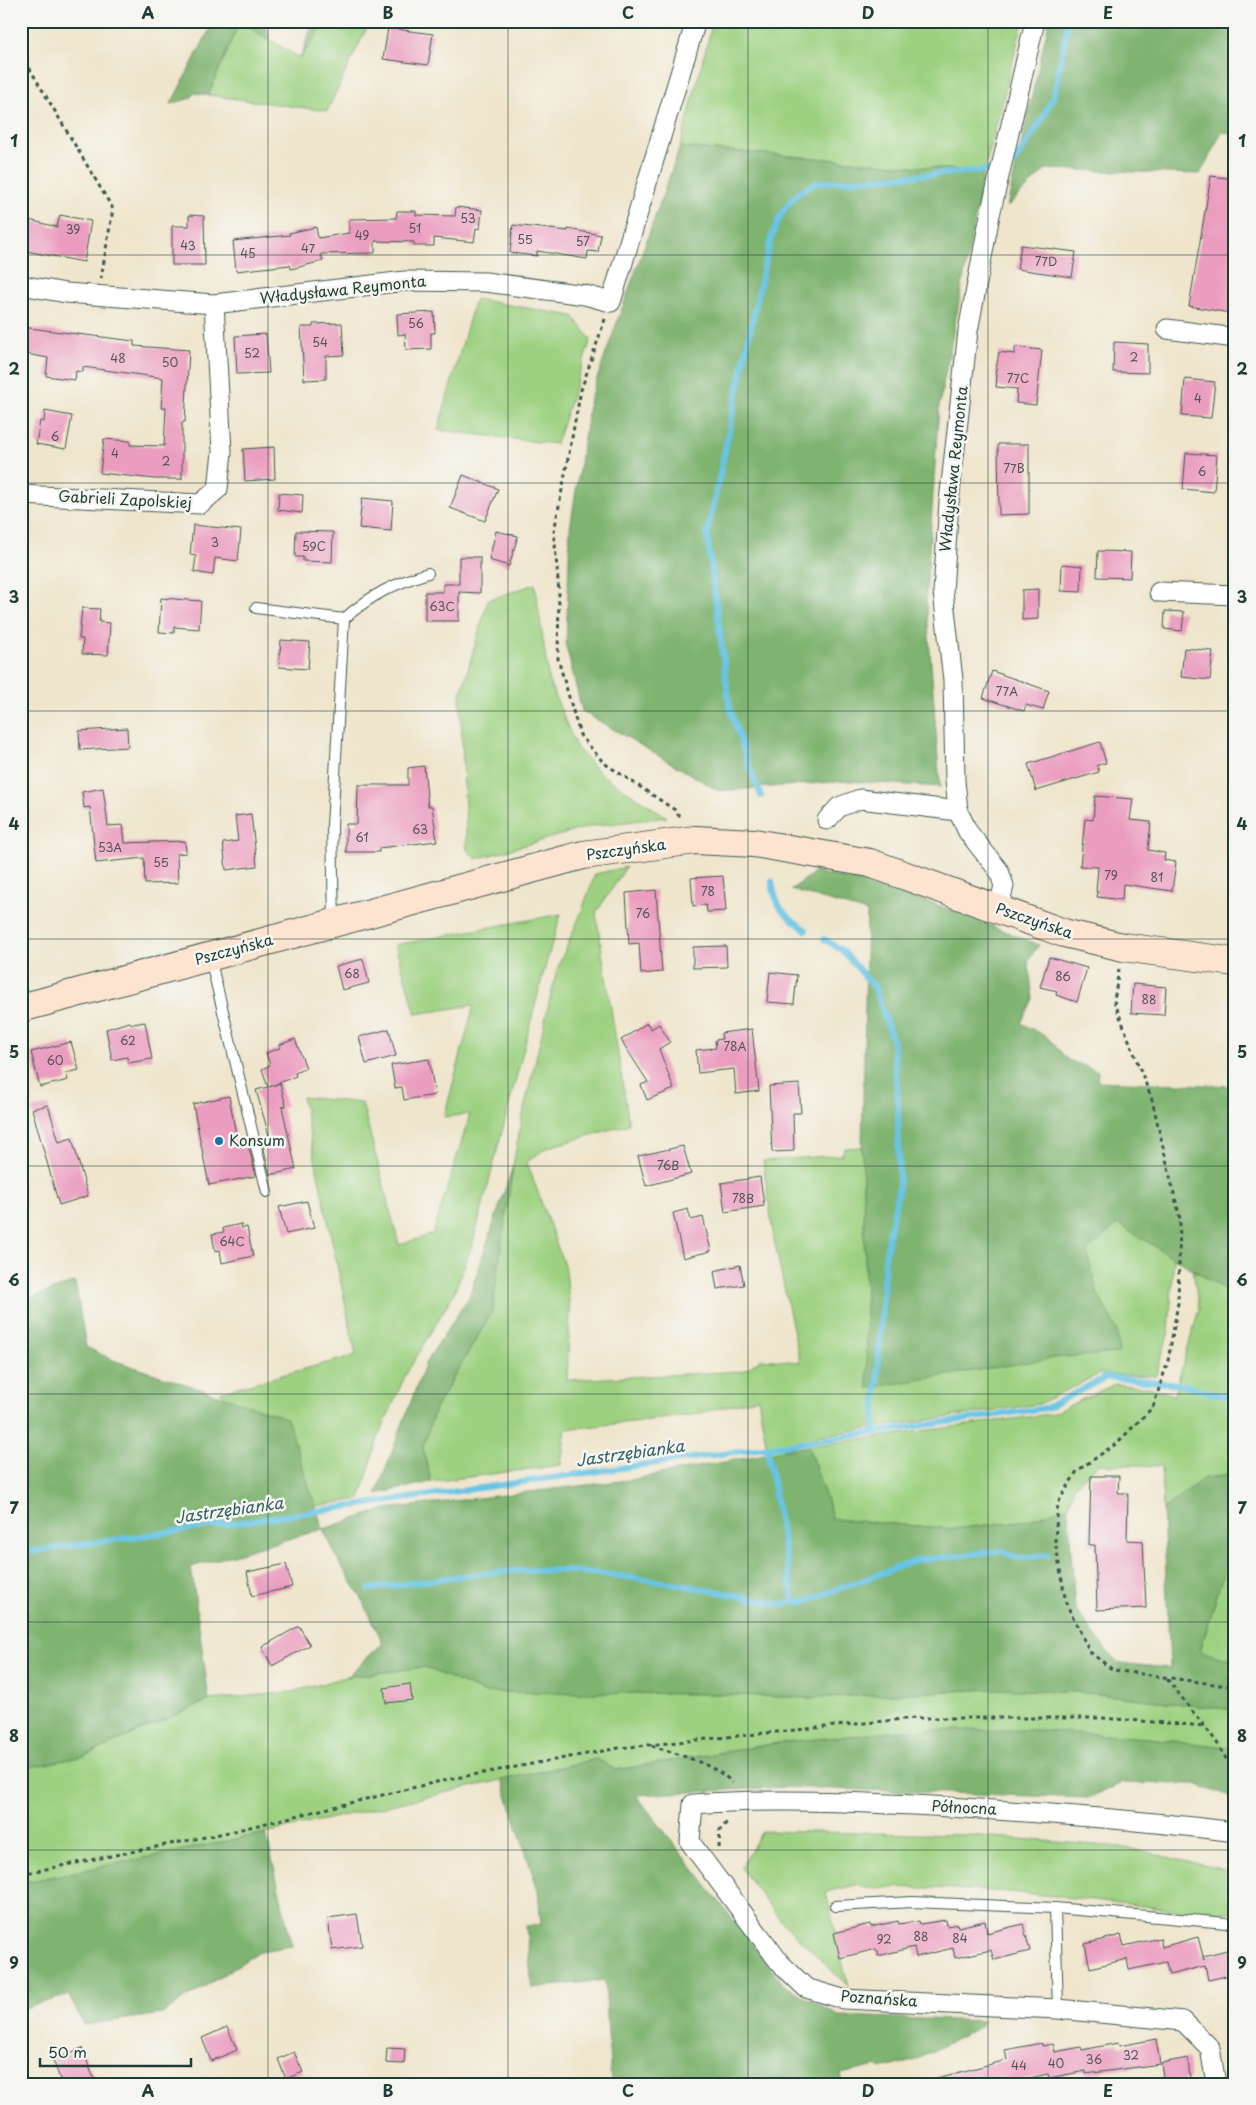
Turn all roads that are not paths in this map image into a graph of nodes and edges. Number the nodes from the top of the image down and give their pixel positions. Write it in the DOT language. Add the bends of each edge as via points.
graph roads {
  1 [pos="696,21"];
  2 [pos="1035,21"];
  3 [pos="21,285"];
  4 [pos="214,304"];
  5 [pos="1167,329"];
  6 [pos="1235,338"];
  7 [pos="21,495"];
  8 [pos="428,574"];
  9 [pos="1159,592"];
  10 [pos="1235,596"];
  11 [pos="256,608"];
  12 [pos="344,619"];
  13 [pos="958,811"];
  14 [pos="827,820"];
  15 [pos="998,909"];
  16 [pos="334,923"];
  17 [pos="209,957"];
  18 [pos="1235,962"];
  19 [pos="21,1008"];
  20 [pos="266,1192"];
  21 [pos="693,1804"];
  22 [pos="1235,1832"];
  23 [pos="835,1906"];
  24 [pos="1054,1908"];
  25 [pos="1226,1922"];
  26 [pos="1058,2009"];
  27 [pos="1216,2084"];
  1 -- 4 [label="street, Władysława Reymonta" via="611,302 485,282 406,281"];
  2 -- 13 [label="street, Władysława Reymonta" via="990,215 968,331 949,502 943,592 953,680"];
  3 -- 4 [label="street, Władysława Reymonta" via="66,293"];
  4 -- 7 [label="street, Gabrieli Zapolskiej" via="222,452 218,489 200,504"];
  5 -- 6 [label="street"];
  8 -- 12 [label="lane" via="397,583 363,602"];
  9 -- 10 [label="street"];
  11 -- 12 [label="lane"];
  12 -- 16 [label="lane" via="332,826"];
  13 -- 14 [label="street" via="860,799 839,807"];
  13 -- 15 [label="street, Władysława Reymonta" via="968,832 999,871 1004,886"];
  15 -- 16 [label="street, Pszczyńska" via="870,863 754,843 695,840 583,855"];
  15 -- 18 [label="street, Pszczyńska" via="1064,933 1123,947"];
  16 -- 17 [label="street, Pszczyńska"];
  17 -- 19 [label="street, Pszczyńska"];
  17 -- 20 [label="lane"];
  21 -- 22 [label="street, Północna" via="848,1802 1162,1822"];
  21 -- 26 [label="street, Poznańska" via="690,1842 780,1963 806,1988 843,1999"];
  23 -- 24 [label="lane" via="913,1902"];
  24 -- 25 [label="lane"];
  24 -- 26 [label="lane"];
  26 -- 27 [label="street, Poznańska" via="1182,2021 1210,2048"];
}
